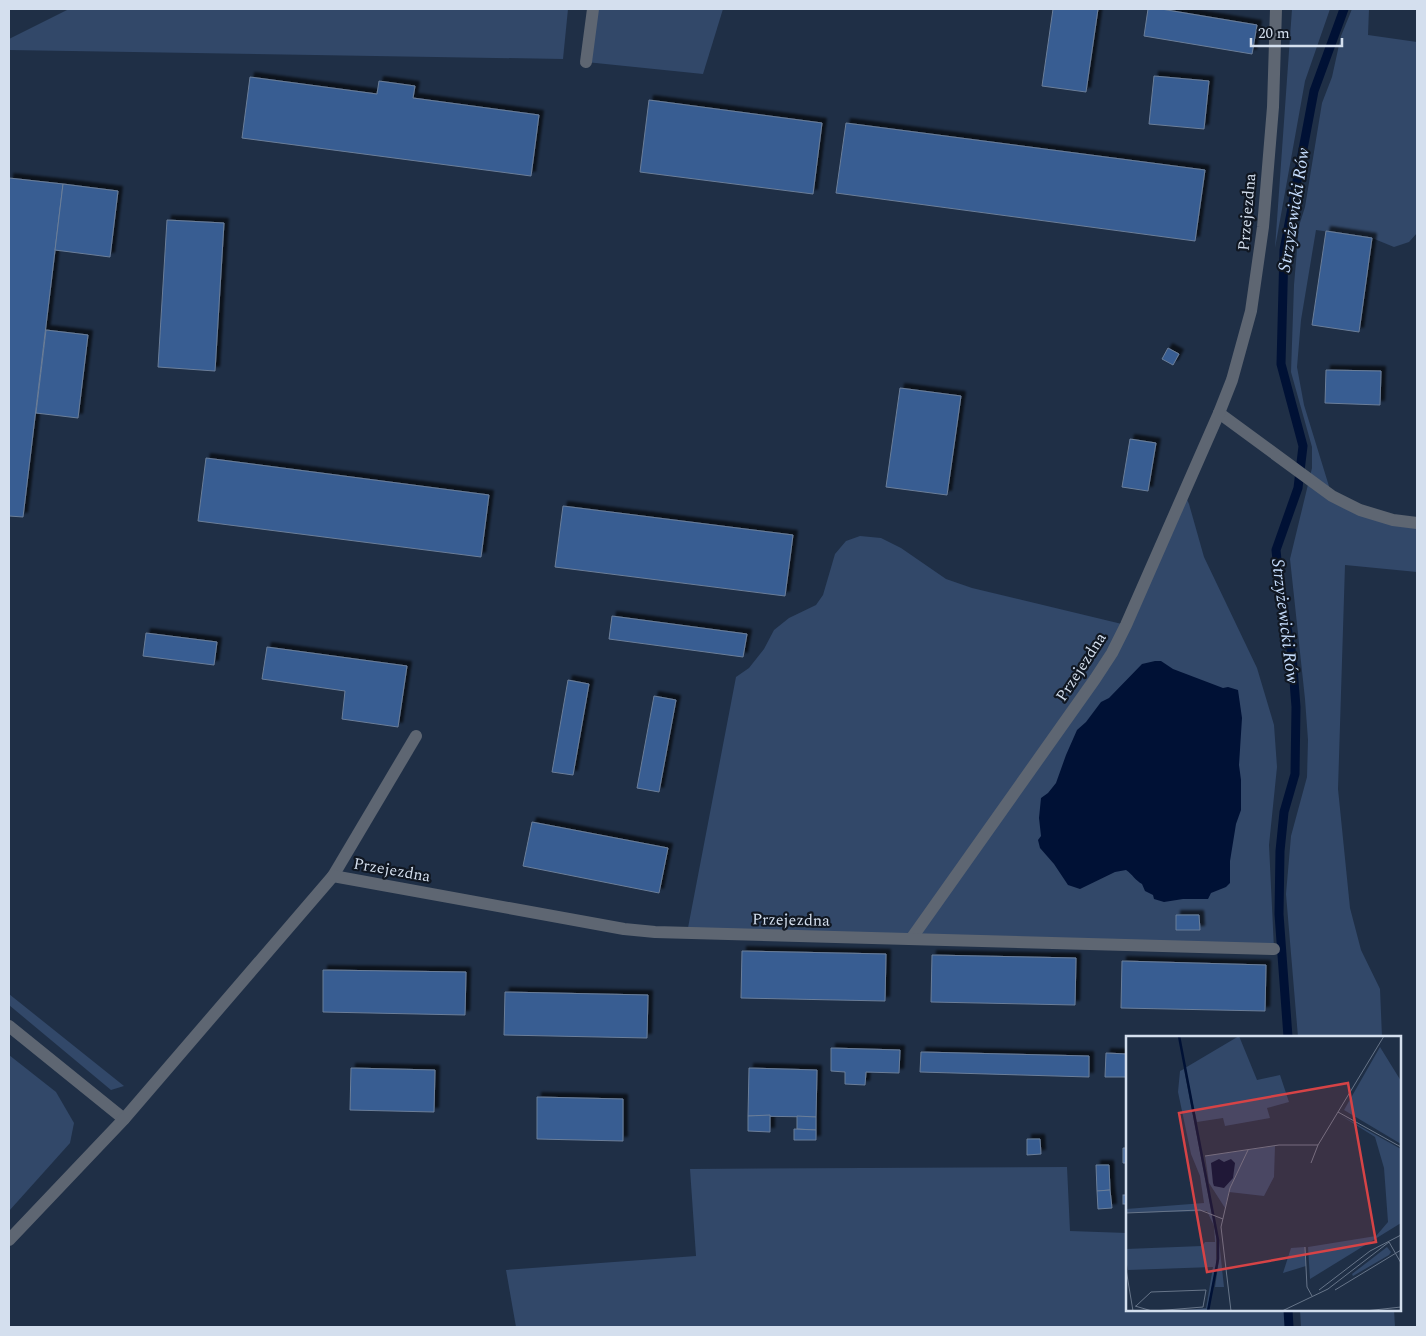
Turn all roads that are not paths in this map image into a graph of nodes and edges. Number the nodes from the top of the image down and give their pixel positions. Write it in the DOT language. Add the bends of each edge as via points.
graph roads {
  1 [pos="593,9"];
  2 [pos="1276,9"];
  3 [pos="586,62"];
  4 [pos="1219,413"];
  5 [pos="1417,523"];
  6 [pos="416,736"];
  7 [pos="333,876"];
  8 [pos="911,939"];
  9 [pos="1274,949"];
  10 [pos="9,1026"];
  11 [pos="124,1119"];
  12 [pos="9,1240"];
  1 -- 3 [label="street"];
  2 -- 4 [label="street, Przejezdna" via="1273,107 1257,274 1242,346"];
  4 -- 5 [label="street" via="1332,496 1360,510"];
  4 -- 8 [label="street, Przejezdna" via="1112,653"];
  6 -- 7 [label="street"];
  7 -- 8 [label="street, Przejezdna" via="624,929"];
  7 -- 11 [label="street, Przejezdna"];
  8 -- 9 [label="street, Przejezdna"];
  10 -- 11 [label="street"];
  11 -- 12 [label="street, Przejezdna"];
}
